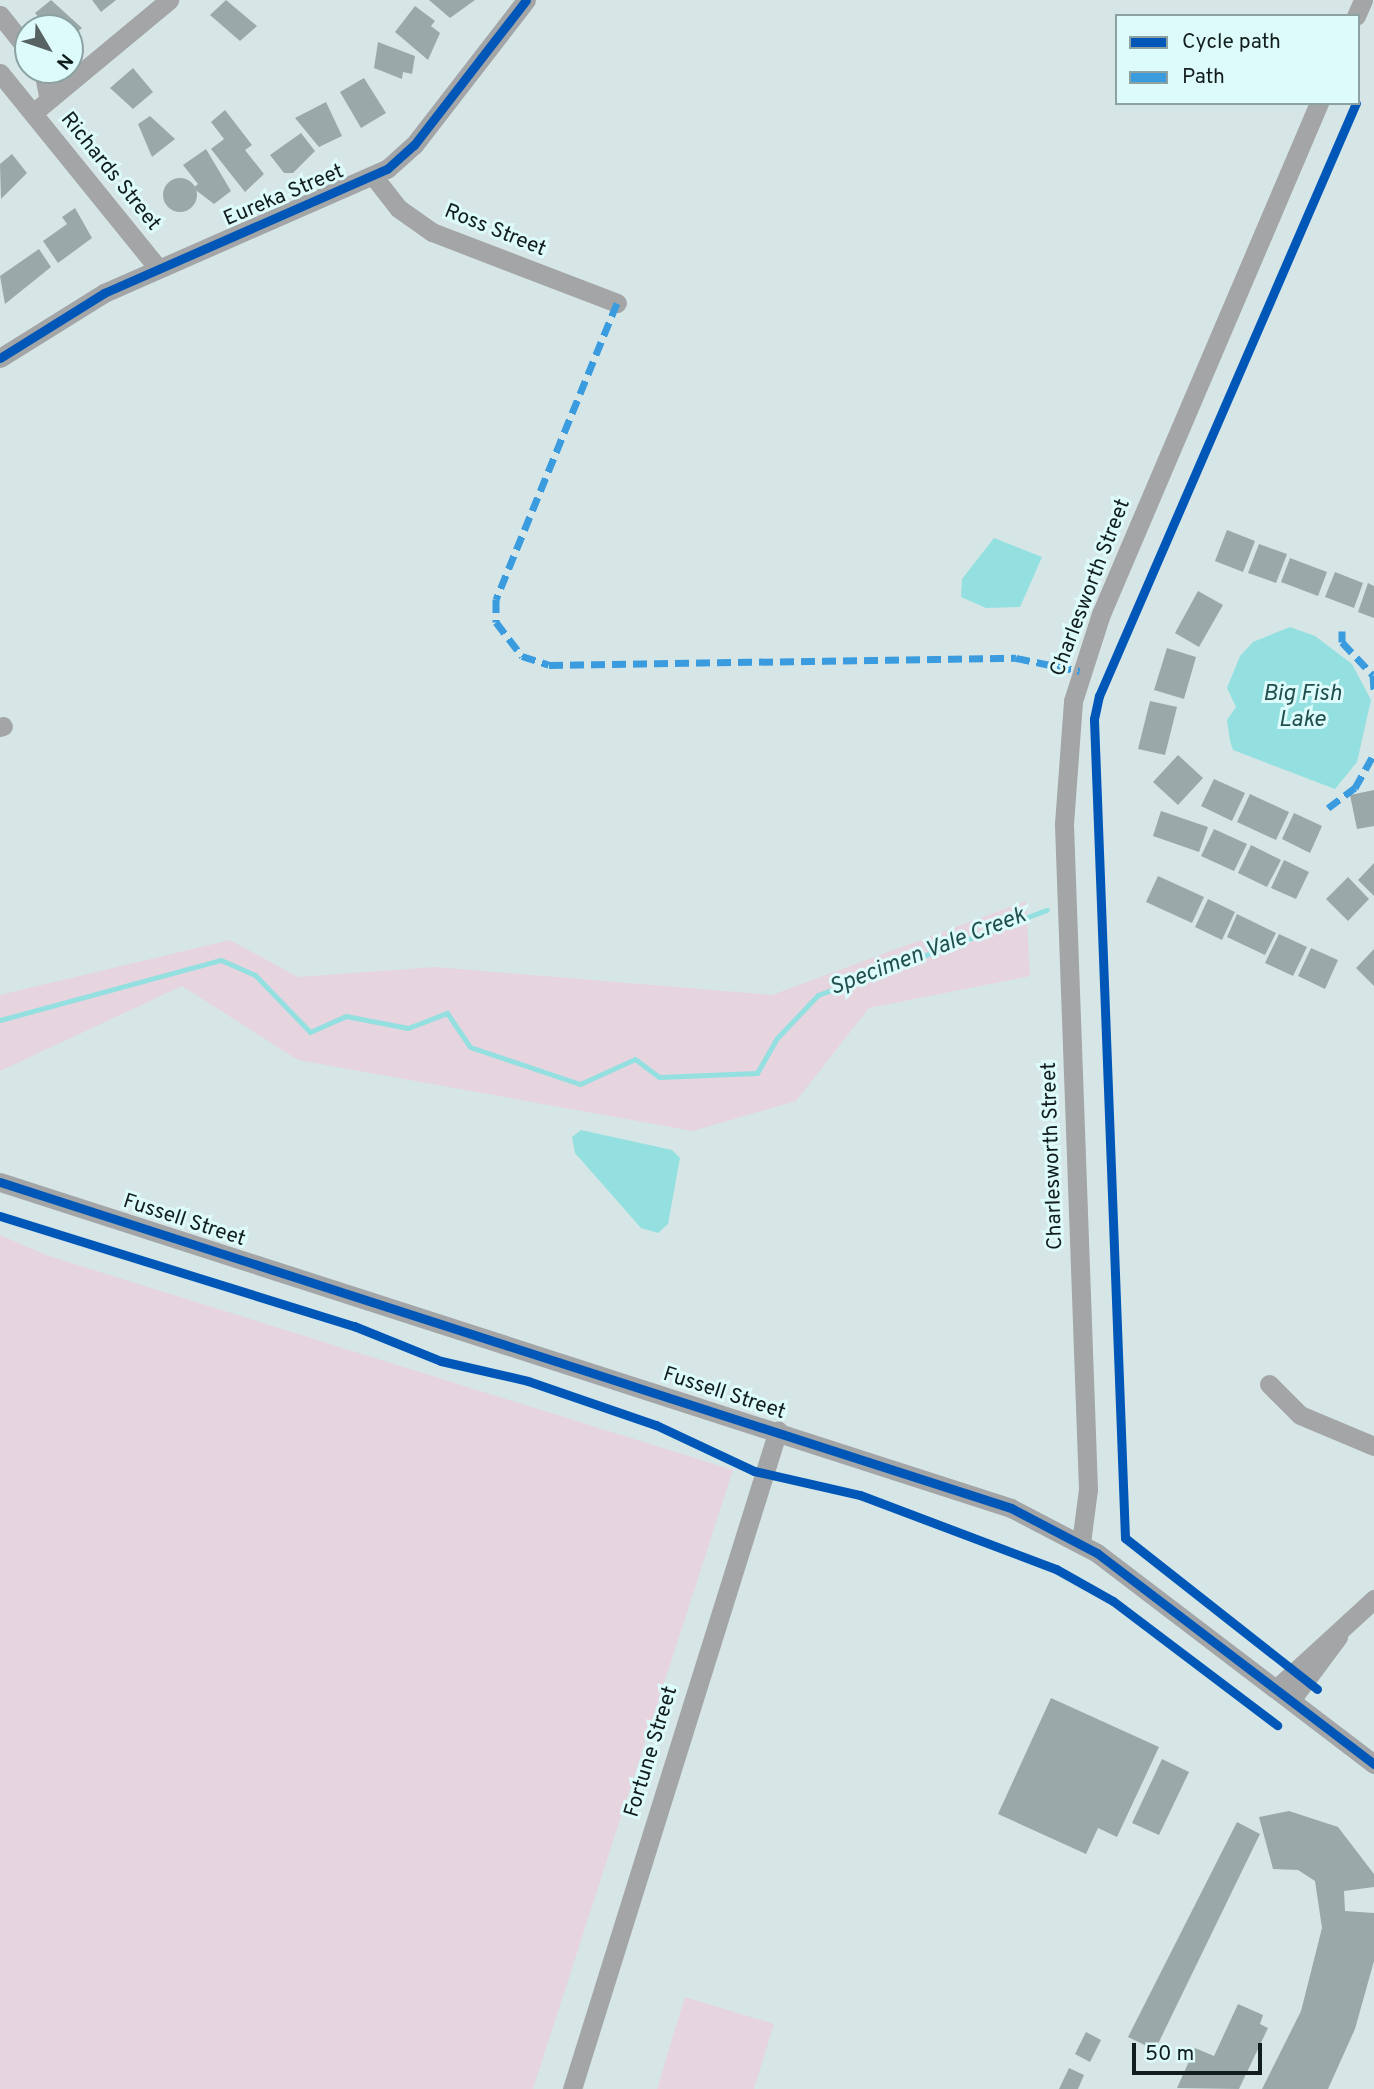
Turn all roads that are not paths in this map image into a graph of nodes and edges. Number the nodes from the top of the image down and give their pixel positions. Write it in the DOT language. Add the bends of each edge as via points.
graph roads {
  1 [pos="169,0"];
  2 [pos="526,0"];
  3 [pos="0,15"];
  4 [pos="14,32"];
  5 [pos="0,73"];
  6 [pos="46,84"];
  7 [pos="48,95"];
  8 [pos="1318,105"];
  9 [pos="33,113"];
  10 [pos="374,177"];
  11 [pos="158,268"];
  12 [pos="617,303"];
  13 [pos="0,358"];
  14 [pos="0,1182"];
  15 [pos="1269,1384"];
  16 [pos="778,1430"];
  17 [pos="1374,1446"];
  18 [pos="1081,1543"];
  19 [pos="1374,1599"];
  20 [pos="1284,1694"];
  21 [pos="1374,1764"];
  22 [pos="572,2089"];
  1 -- 7 [label="street"];
  2 -- 10 [label="street, Eureka Street" via="414,145"];
  3 -- 4 [label="street"];
  5 -- 9 [label="street, Richards Street"];
  6 -- 7 [label="street, Richards Street"];
  7 -- 9 [label="street"];
  8 -- 18 [label="street, Charlesworth Street" via="1101,614 1073,701 1064,824 1088,1499"];
  9 -- 11 [label="street, Richards Street"];
  10 -- 11 [label="street, Eureka Street"];
  10 -- 12 [label="street, Ross Street" via="397,208 432,232"];
  11 -- 13 [label="street, Eureka Street" via="104,293"];
  14 -- 16 [label="street, Fussell Street"];
  15 -- 17 [label="street" via="1300,1415"];
  16 -- 18 [label="street, Fussell Street" via="1011,1508"];
  16 -- 22 [label="street, Fortune Street"];
  18 -- 20 [label="street, Fussell Street"];
  19 -- 20 [label="street" via="1311,1650"];
  20 -- 21 [label="street, Fussell Street"];
}
